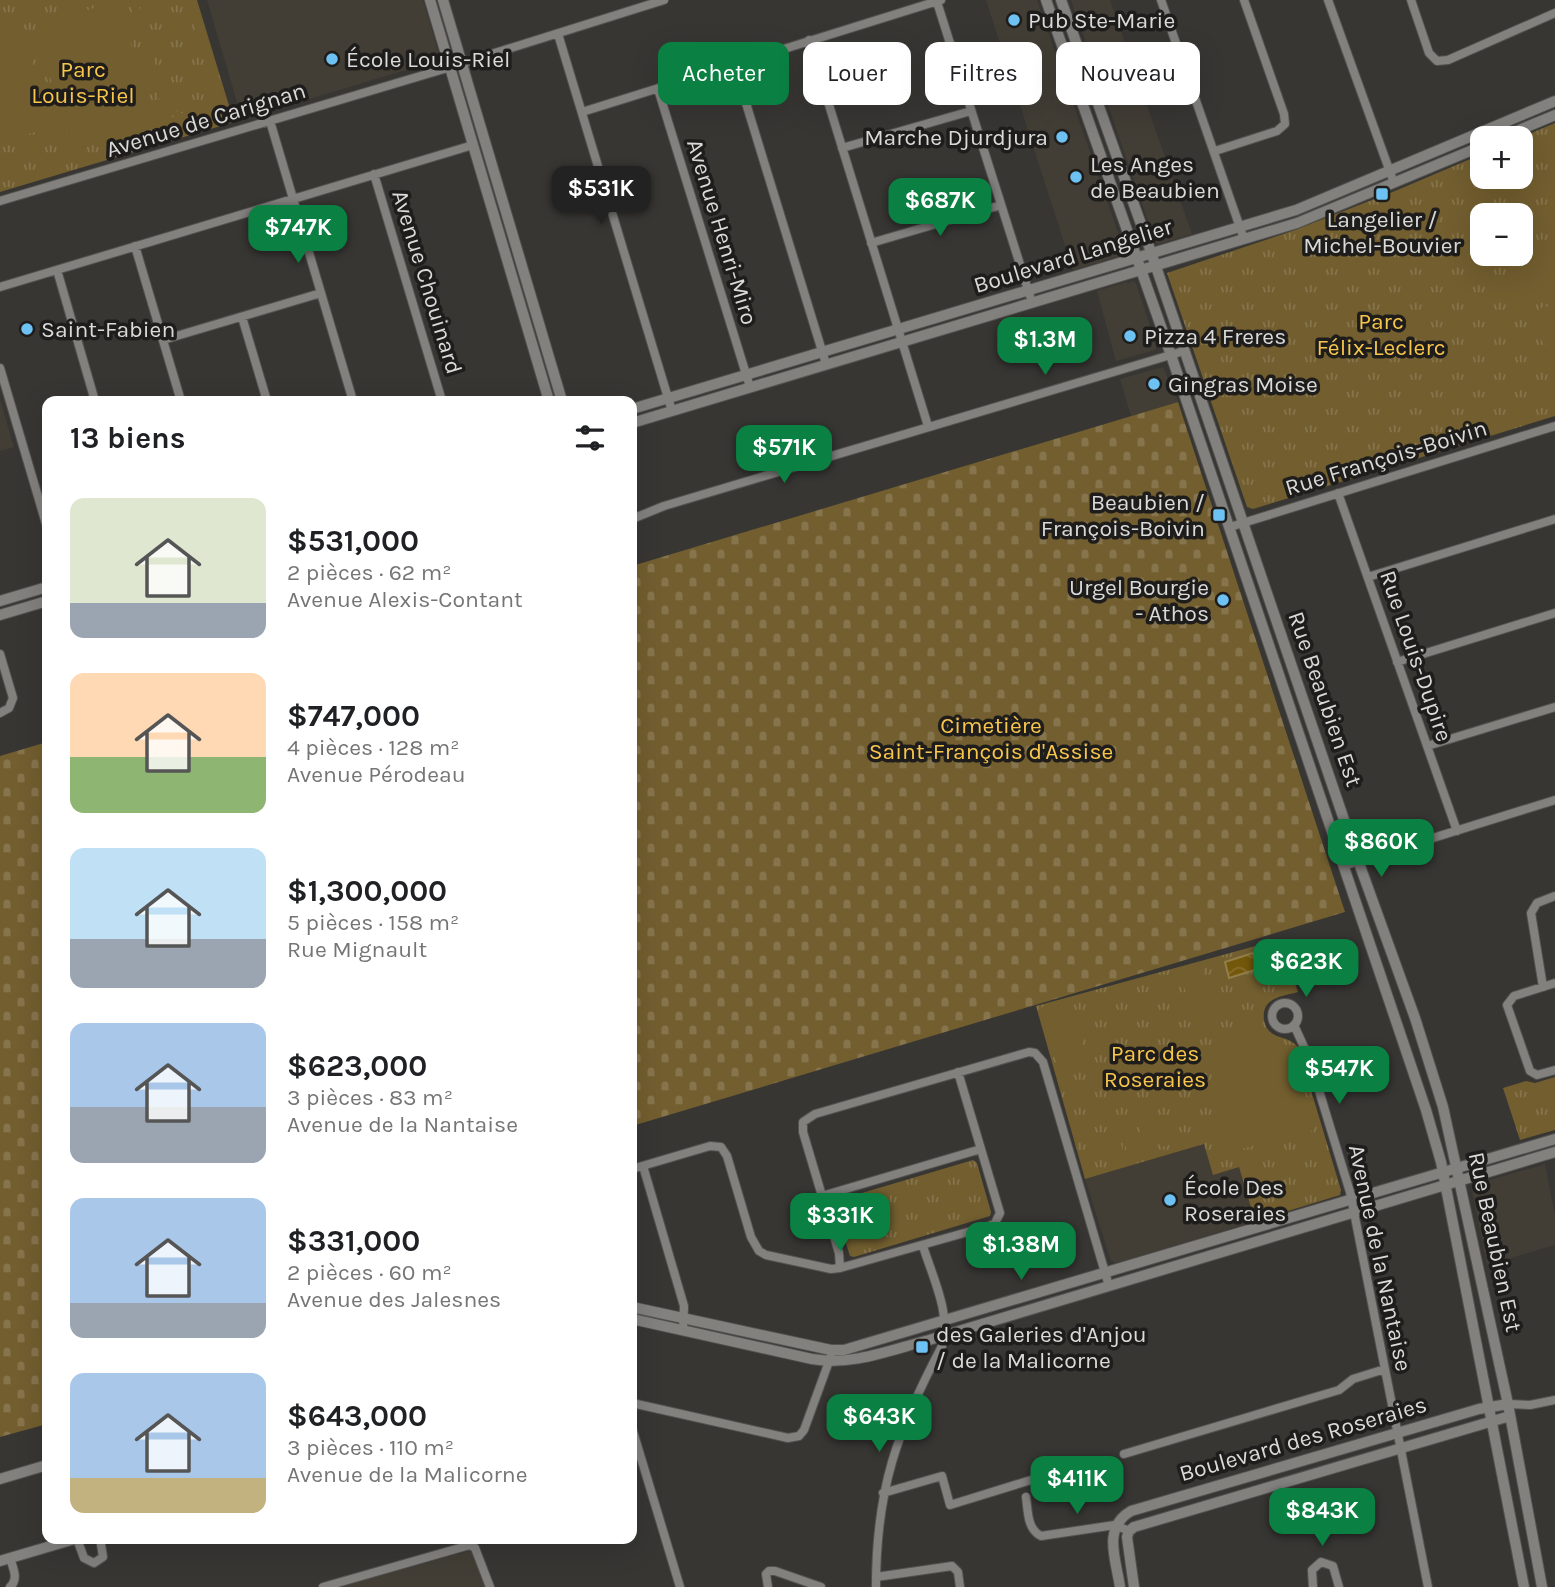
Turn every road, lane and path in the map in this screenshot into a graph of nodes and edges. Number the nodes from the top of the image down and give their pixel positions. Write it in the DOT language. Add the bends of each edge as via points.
graph roads {
  1 [pos="430,0"];
  2 [pos="443,0"];
  3 [pos="664,0"];
  4 [pos="1046,0"];
  5 [pos="1061,0"];
  6 [pos="1161,0"];
  7 [pos="1244,0"];
  8 [pos="1328,0"];
  9 [pos="1411,0"];
  10 [pos="939,1"];
  11 [pos="1555,13"];
  12 [pos="1070,23"];
  13 [pos="1056,28"];
  14 [pos="558,34"];
  15 [pos="809,40"];
  16 [pos="789,46"];
  17 [pos="462,63"];
  18 [pos="450,67"];
  19 [pos="658,89"];
  20 [pos="1555,101"];
  21 [pos="663,105"];
  22 [pos="747,105"];
  23 [pos="1099,107"];
  24 [pos="971,111"];
  25 [pos="582,112"];
  26 [pos="1086,113"];
  27 [pos="1555,115"];
  28 [pos="270,121"];
  29 [pos="1529,126"];
  30 [pos="473,145"];
  31 [pos="842,148"];
  32 [pos="1215,151"];
  33 [pos="1470,151"];
  34 [pos="1389,172"];
  35 [pos="374,174"];
  36 [pos="1394,183"];
  37 [pos="293,199"];
  38 [pos="0,201"];
  39 [pos="1000,205"];
  40 [pos="1240,227"];
  41 [pos="1244,239"];
  42 [pos="871,243"];
  43 [pos="135,246"];
  44 [pos="1154,261"];
  45 [pos="1140,265"];
  46 [pos="57,270"];
  47 [pos="0,287"];
  48 [pos="321,293"];
  49 [pos="1030,297"];
  50 [pos="242,317"];
  51 [pos="900,335"];
  52 [pos="163,340"];
  53 [pos="1184,351"];
  54 [pos="822,352"];
  55 [pos="1171,355"];
  56 [pos="826,364"];
  57 [pos="0,368"];
  58 [pos="746,375"];
  59 [pos="750,387"];
  60 [pos="94,396"];
  61 [pos="180,396"];
  62 [pos="266,396"];
  63 [pos="352,396"];
  64 [pos="441,396"];
  65 [pos="548,396"];
  66 [pos="561,396"];
  67 [pos="668,398"];
  68 [pos="637,408"];
  69 [pos="672,411"];
  70 [pos="637,422"];
  71 [pos="928,426"];
  72 [pos="1555,426"];
  73 [pos="1338,493"];
  74 [pos="42,510"];
  75 [pos="637,517"];
  76 [pos="1555,519"];
  77 [pos="1243,523"];
  78 [pos="1230,527"];
  79 [pos="1368,577"];
  80 [pos="42,588"];
  81 [pos="0,601"];
  82 [pos="42,602"];
  83 [pos="1555,613"];
  84 [pos="0,615"];
  85 [pos="0,654"];
  86 [pos="1397,662"];
  87 [pos="1555,707"];
  88 [pos="0,713"];
  89 [pos="1427,747"];
  90 [pos="1327,769"];
  91 [pos="1313,774"];
  92 [pos="1555,800"];
  93 [pos="1457,831"];
  94 [pos="1358,862"];
  95 [pos="1343,866"];
  96 [pos="1555,896"];
  97 [pos="1555,983"];
  98 [pos="1543,987"];
  99 [pos="1415,1018"];
  100 [pos="1398,1024"];
  101 [pos="1294,1026"];
  102 [pos="1555,1070"];
  103 [pos="958,1072"];
  104 [pos="1555,1139"];
  105 [pos="981,1149"];
  106 [pos="1555,1152"];
  107 [pos="643,1166"];
  108 [pos="637,1168"];
  109 [pos="1458,1168"];
  110 [pos="1443,1173"];
  111 [pos="1461,1181"];
  112 [pos="1446,1186"];
  113 [pos="822,1196"];
  114 [pos="1352,1199"];
  115 [pos="1354,1213"];
  116 [pos="923,1246"];
  117 [pos="840,1268"];
  118 [pos="1105,1274"];
  119 [pos="1109,1286"];
  120 [pos="637,1309"];
  121 [pos="637,1319"];
  122 [pos="945,1321"];
  123 [pos="684,1324"];
  124 [pos="946,1334"];
  125 [pos="831,1350"];
  126 [pos="830,1362"];
  127 [pos="1385,1369"];
  128 [pos="1555,1400"];
  129 [pos="637,1404"];
  130 [pos="1490,1406"];
  131 [pos="1509,1410"];
  132 [pos="1492,1422"];
  133 [pos="1398,1433"];
  134 [pos="637,1445"];
  135 [pos="1401,1449"];
  136 [pos="1124,1454"];
  137 [pos="42,1466"];
  138 [pos="0,1479"];
  139 [pos="1031,1480"];
  140 [pos="883,1493"];
  141 [pos="1026,1497"];
  142 [pos="1115,1525"];
  143 [pos="1129,1531"];
  144 [pos="61,1544"];
  145 [pos="80,1544"];
  146 [pos="101,1544"];
  147 [pos="5,1560"];
  148 [pos="876,1577"];
  149 [pos="10,1587"];
  150 [pos="323,1587"];
  151 [pos="490,1587"];
  152 [pos="680,1587"];
  153 [pos="768,1587"];
  154 [pos="821,1587"];
  155 [pos="876,1587"];
  156 [pos="960,1587"];
  157 [pos="1120,1587"];
  158 [pos="1134,1587"];
  159 [pos="1313,1587"];
  160 [pos="1339,1587"];
  161 [pos="1428,1587"];
  162 [pos="1524,1587"];
  163 [pos="1542,1587"];
  1 -- 18 [label="street"];
  2 -- 17 [label="street"];
  3 -- 14 [label="street, Avenue de Carignan"];
  4 -- 13 [label="street, Rue Beaubien Est"];
  5 -- 12 [label="street, Rue Beaubien Est"];
  6 -- 32 [label="street"];
  7 -- 32 [label="street" via="1284,124 1277,131"];
  8 -- 34 [label="street"];
  9 -- 11 [label="street" via="1429,53 1437,61"];
  10 -- 15 [label="street"];
  10 -- 24 [label="street"];
  12 -- 13 [label="street"];
  12 -- 23 [label="street, Rue Beaubien Est"];
  13 -- 26 [label="street, Rue Beaubien Est"];
  14 -- 17 [label="street, Avenue de Carignan"];
  14 -- 25 [label="street"];
  15 -- 16 [label="street"];
  15 -- 31 [label="street"];
  17 -- 18 [label="street, Avenue de Carignan"];
  17 -- 66 [label="street"];
  18 -- 28 [label="street, Avenue de Carignan"];
  18 -- 30 [label="street"];
  19 -- 25 [label="street"];
  20 -- 34 [label="street, Boulevard Langelier"];
  21 -- 58 [label="street, Avenue Henri-Miro"];
  22 -- 54 [label="street"];
  23 -- 26 [label="street"];
  23 -- 44 [label="street, Rue Beaubien Est"];
  24 -- 31 [label="street"];
  24 -- 39 [label="street"];
  25 -- 67 [label="street"];
  26 -- 45 [label="street, Rue Beaubien Est"];
  27 -- 29 [label="street"];
  28 -- 37 [label="street"];
  28 -- 38 [label="street, Avenue de Carignan"];
  30 -- 35 [label="street"];
  30 -- 65 [label="street"];
  31 -- 42 [label="street"];
  32 -- 40 [label="street"];
  33 -- 36 [label="street, Boulevard Langelier"];
  34 -- 36 [label="street"];
  34 -- 40 [label="street, Boulevard Langelier" via="1307,206"];
  35 -- 37 [label="street"];
  35 -- 64 [label="street, Avenue Chouinard"];
  36 -- 41 [label="street, Boulevard Langelier" via="1297,223"];
  37 -- 43 [label="street"];
  37 -- 48 [label="street"];
  39 -- 42 [label="street"];
  39 -- 49 [label="street"];
  40 -- 41 [label="street"];
  40 -- 44 [label="street, Boulevard Langelier"];
  41 -- 44 [label="street, Boulevard Langelier"];
  42 -- 51 [label="street"];
  43 -- 46 [label="street"];
  43 -- 52 [label="street"];
  44 -- 45 [label="street, Boulevard Langelier"];
  44 -- 53 [label="street, Rue Beaubien Est"];
  45 -- 49 [label="street, Boulevard Langelier"];
  45 -- 55 [label="street, Rue Beaubien Est"];
  46 -- 47 [label="street"];
  46 -- 60 [label="street"];
  48 -- 50 [label="street"];
  48 -- 63 [label="street"];
  49 -- 51 [label="street, Boulevard Langelier"];
  50 -- 52 [label="street"];
  50 -- 62 [label="street"];
  51 -- 54 [label="street, Boulevard Langelier"];
  51 -- 56 [label="street, Boulevard Langelier"];
  51 -- 71 [label="street"];
  52 -- 61 [label="street"];
  53 -- 55 [label="street"];
  53 -- 77 [label="street, Rue Beaubien Est"];
  54 -- 56 [label="street"];
  54 -- 58 [label="street, Boulevard Langelier"];
  55 -- 71 [label="street"];
  55 -- 78 [label="street, Rue Beaubien Est"];
  56 -- 59 [label="street, Boulevard Langelier"];
  57 -- 74 [label="street"];
  58 -- 59 [label="street, Avenue Henri-Miro"];
  58 -- 67 [label="street, Boulevard Langelier"];
  59 -- 69 [label="street, Boulevard Langelier"];
  67 -- 68 [label="street, Boulevard Langelier"];
  67 -- 69 [label="street"];
  69 -- 70 [label="street, Boulevard Langelier"];
  71 -- 75 [label="street"];
  72 -- 73 [label="street, Rue François-Boivin"];
  73 -- 77 [label="street, Rue François-Boivin"];
  73 -- 79 [label="street, Rue Louis-Dupire"];
  76 -- 79 [label="street"];
  77 -- 78 [label="street, Rue François-Boivin"];
  77 -- 90 [label="street, Rue Beaubien Est"];
  78 -- 91 [label="street, Rue Beaubien Est"];
  79 -- 86 [label="street, Rue Louis-Dupire"];
  80 -- 81 [label="street"];
  82 -- 84 [label="street"];
  83 -- 86 [label="street"];
  85 -- 88 [label="street" via="13,698"];
  86 -- 89 [label="street, Rue Louis-Dupire"];
  87 -- 89 [label="street"];
  89 -- 93 [label="street, Rue Louis-Dupire"];
  90 -- 91 [label="street"];
  90 -- 94 [label="street, Rue Beaubien Est"];
  91 -- 95 [label="street, Rue Beaubien Est"];
  92 -- 93 [label="street"];
  93 -- 94 [label="street"];
  94 -- 95 [label="street"];
  94 -- 99 [label="street, Rue Beaubien Est"];
  95 -- 100 [label="street, Rue Beaubien Est"];
  96 -- 98 [label="street" via="1537,903 1531,913"];
  97 -- 98 [label="street"];
  98 -- 102 [label="street" via="1514,996 1507,1004 1530,1071 1537,1075"];
  99 -- 100 [label="street"];
  99 -- 109 [label="street, Rue Beaubien Est"];
  100 -- 110 [label="street, Rue Beaubien Est"];
  101 -- 114 [label="street, Avenue de la Nantaise" via="1309,1058"];
  103 -- 105 [label="street"];
  103 -- 113 [label="street" via="814,1114 803,1122"];
  103 -- 118 [label="street" via="1022,1052 1039,1057"];
  104 -- 109 [label="street"];
  105 -- 113 [label="street"];
  105 -- 116 [label="street" via="999,1219"];
  106 -- 111 [label="street"];
  107 -- 108 [label="street"];
  107 -- 117 [label="street" via="710,1146 721,1147 759,1251"];
  107 -- 123 [label="street" via="684,1306"];
  109 -- 110 [label="street"];
  109 -- 111 [label="street, Rue Beaubien Est"];
  110 -- 112 [label="street, Rue Beaubien Est"];
  110 -- 114 [label="street"];
  111 -- 112 [label="street"];
  111 -- 131 [label="street, Rue Beaubien Est"];
  112 -- 115 [label="street"];
  112 -- 130 [label="street, Rue Beaubien Est"];
  113 -- 117 [label="street"];
  114 -- 115 [label="street, Avenue de la Nantaise"];
  114 -- 118 [label="street"];
  115 -- 119 [label="street"];
  115 -- 127 [label="street, Avenue de la Nantaise"];
  116 -- 117 [label="street"];
  116 -- 122 [label="street"];
  118 -- 119 [label="street"];
  118 -- 122 [label="street"];
  119 -- 124 [label="street"];
  120 -- 123 [label="street"];
  121 -- 123 [label="street"];
  122 -- 124 [label="street"];
  122 -- 125 [label="street" via="853,1349"];
  123 -- 125 [label="street"];
  123 -- 126 [label="street"];
  124 -- 126 [label="street" via="864,1358"];
  124 -- 140 [label="street" via="905,1421"];
  125 -- 126 [label="street"];
  126 -- 129 [label="street" via="804,1430 792,1438"];
  127 -- 133 [label="street, Avenue de la Nantaise"];
  127 -- 136 [label="street" via="1353,1379 1339,1390"];
  128 -- 131 [label="street, Boulevard des Roseraies"];
  130 -- 131 [label="street, Boulevard des Roseraies"];
  130 -- 132 [label="street, Rue Beaubien Est"];
  130 -- 133 [label="street, Boulevard des Roseraies"];
  131 -- 132 [label="street, Boulevard des Roseraies"];
  131 -- 163 [label="street, Rue Beaubien Est"];
  132 -- 135 [label="street, Boulevard des Roseraies"];
  132 -- 162 [label="street, Rue Beaubien Est"];
  133 -- 135 [label="street, Avenue de la Nantaise"];
  133 -- 142 [label="street, Boulevard des Roseraies" via="1131,1511"];
  134 -- 152 [label="street"];
  135 -- 143 [label="street, Boulevard des Roseraies"];
  135 -- 161 [label="street, Avenue de la Nantaise"];
  137 -- 138 [label="street"];
  139 -- 140 [label="street" via="950,1505 942,1476"];
  140 -- 148 [label="street"];
  141 -- 142 [label="street" via="1031,1528 1041,1536"];
  142 -- 143 [label="street"];
  142 -- 157 [label="street" via="1112,1536"];
  143 -- 158 [label="street"];
  144 -- 147 [label="street"];
  145 -- 146 [label="street" via="84,1558 94,1563 103,1557"];
  147 -- 149 [label="street" via="15,1577"];
  148 -- 155 [label="street"];
  148 -- 156 [label="street" via="952,1566"];
  150 -- 151 [label="street" via="466,1545 474,1546"];
  153 -- 154 [label="street" via="766,1574 775,1571"];
  159 -- 160 [label="street" via="1312,1570 1321,1562 1333,1566"];
}
